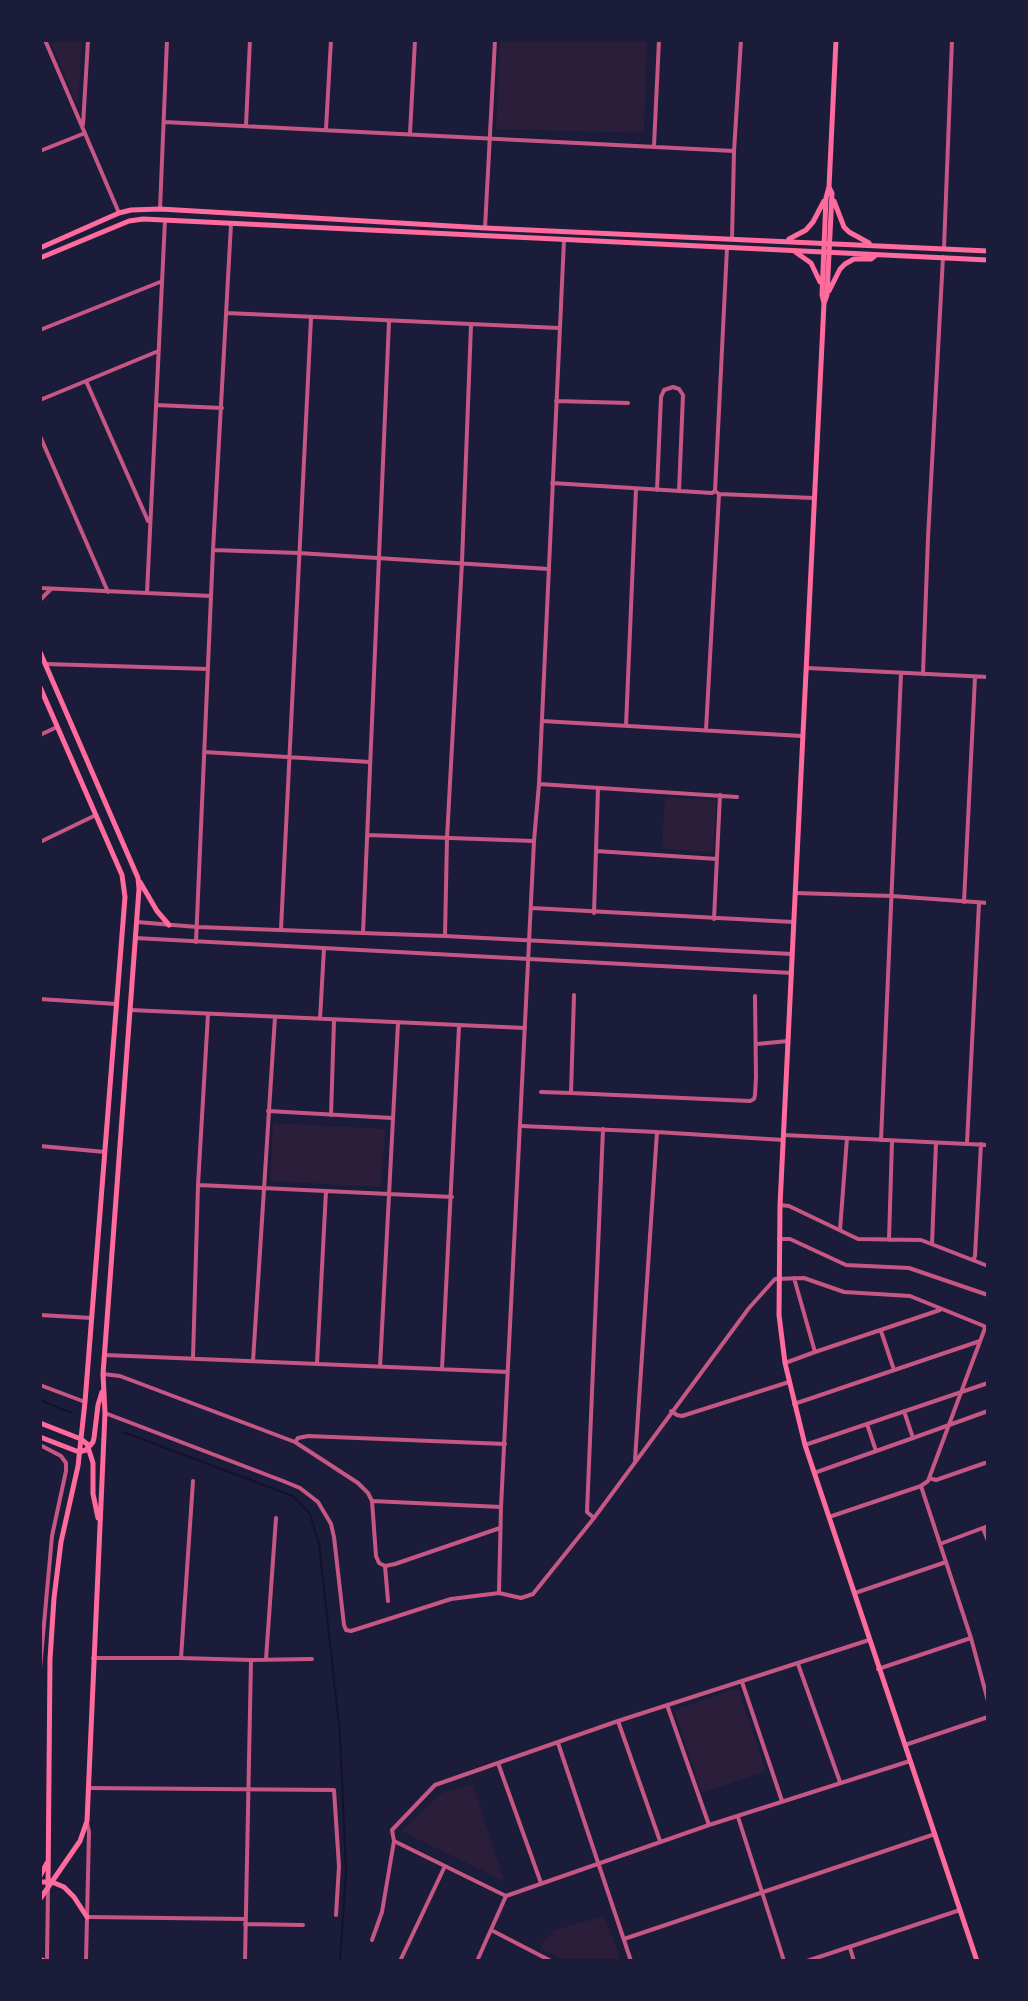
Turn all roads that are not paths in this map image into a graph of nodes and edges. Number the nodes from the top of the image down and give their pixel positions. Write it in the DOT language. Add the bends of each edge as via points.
graph roads {
  1 [pos="88,40"];
  2 [pos="167,40"];
  3 [pos="250,40"];
  4 [pos="331,40"];
  5 [pos="415,40"];
  6 [pos="495,40"];
  7 [pos="659,40"];
  8 [pos="741,40"];
  9 [pos="836,40"];
  10 [pos="952,40"];
  11 [pos="43,41"];
  12 [pos="164,122"];
  13 [pos="246,125"];
  14 [pos="326,129"];
  15 [pos="84,130"];
  16 [pos="410,133"];
  17 [pos="488,138"];
  18 [pos="654,146"];
  19 [pos="40,151"];
  20 [pos="734,151"];
  21 [pos="829,198"];
  22 [pos="160,209"];
  23 [pos="119,213"];
  24 [pos="165,220"];
  25 [pos="231,224"];
  26 [pos="485,228"];
  27 [pos="732,239"];
  28 [pos="564,240"];
  29 [pos="784,241"];
  30 [pos="827,243"];
  31 [pos="874,246"];
  32 [pos="40,248"];
  33 [pos="727,248"];
  34 [pos="944,248"];
  35 [pos="791,250"];
  36 [pos="826,251"];
  37 [pos="988,251"];
  38 [pos="877,254"];
  39 [pos="943,257"];
  40 [pos="40,258"];
  41 [pos="988,260"];
  42 [pos="161,282"];
  43 [pos="822,286"];
  44 [pos="827,295"];
  45 [pos="824,303"];
  46 [pos="227,313"];
  47 [pos="311,318"];
  48 [pos="389,321"];
  49 [pos="471,325"];
  50 [pos="559,328"];
  51 [pos="40,330"];
  52 [pos="157,352"];
  53 [pos="86,381"];
  54 [pos="40,400"];
  55 [pos="556,401"];
  56 [pos="628,403"];
  57 [pos="156,405"];
  58 [pos="222,408"];
  59 [pos="40,436"];
  60 [pos="552,483"];
  61 [pos="636,489"];
  62 [pos="657,490"];
  63 [pos="679,491"];
  64 [pos="717,493"];
  65 [pos="814,498"];
  66 [pos="149,523"];
  67 [pos="213,550"];
  68 [pos="299,553"];
  69 [pos="379,558"];
  70 [pos="462,562"];
  71 [pos="549,569"];
  72 [pos="40,588"];
  73 [pos="51,589"];
  74 [pos="108,592"];
  75 [pos="147,593"];
  76 [pos="211,596"];
  77 [pos="40,600"];
  78 [pos="40,652"];
  79 [pos="45,664"];
  80 [pos="805,668"];
  81 [pos="208,669"];
  82 [pos="901,673"];
  83 [pos="923,674"];
  84 [pos="975,677"];
  85 [pos="988,677"];
  86 [pos="40,687"];
  87 [pos="542,721"];
  88 [pos="57,727"];
  89 [pos="626,727"];
  90 [pos="706,730"];
  91 [pos="40,735"];
  92 [pos="802,736"];
  93 [pos="204,752"];
  94 [pos="290,757"];
  95 [pos="370,762"];
  96 [pos="539,784"];
  97 [pos="598,788"];
  98 [pos="720,795"];
  99 [pos="737,797"];
  100 [pos="96,815"];
  101 [pos="368,835"];
  102 [pos="447,838"];
  103 [pos="534,841"];
  104 [pos="40,847"];
  105 [pos="596,851"];
  106 [pos="717,859"];
  107 [pos="138,878"];
  108 [pos="795,893"];
  109 [pos="892,896"];
  110 [pos="964,902"];
  111 [pos="979,903"];
  112 [pos="988,903"];
  113 [pos="532,908"];
  114 [pos="594,913"];
  115 [pos="714,919"];
  116 [pos="137,922"];
  117 [pos="793,922"];
  118 [pos="169,925"];
  119 [pos="197,927"];
  120 [pos="281,929"];
  121 [pos="363,933"];
  122 [pos="445,936"];
  123 [pos="135,938"];
  124 [pos="530,941"];
  125 [pos="196,942"];
  126 [pos="324,948"];
  127 [pos="792,954"];
  128 [pos="529,958"];
  129 [pos="792,973"];
  130 [pos="574,995"];
  131 [pos="755,996"];
  132 [pos="40,999"];
  133 [pos="116,1004"];
  134 [pos="130,1010"];
  135 [pos="208,1014"];
  136 [pos="275,1017"];
  137 [pos="320,1019"];
  138 [pos="334,1020"];
  139 [pos="398,1023"];
  140 [pos="459,1026"];
  141 [pos="525,1028"];
  142 [pos="788,1041"];
  143 [pos="757,1044"];
  144 [pos="541,1092"];
  145 [pos="571,1093"];
  146 [pos="268,1111"];
  147 [pos="331,1115"];
  148 [pos="392,1118"];
  149 [pos="521,1126"];
  150 [pos="603,1129"];
  151 [pos="657,1132"];
  152 [pos="784,1138"];
  153 [pos="847,1138"];
  154 [pos="881,1140"];
  155 [pos="892,1141"];
  156 [pos="936,1143"];
  157 [pos="967,1143"];
  158 [pos="981,1144"];
  159 [pos="988,1145"];
  160 [pos="40,1146"];
  161 [pos="105,1152"];
  162 [pos="198,1185"];
  163 [pos="263,1187"];
  164 [pos="326,1191"];
  165 [pos="388,1194"];
  166 [pos="452,1197"];
  167 [pos="780,1205"];
  168 [pos="840,1230"];
  169 [pos="779,1239"];
  170 [pos="889,1240"];
  171 [pos="932,1244"];
  172 [pos="973,1260"];
  173 [pos="988,1266"];
  174 [pos="779,1277"];
  175 [pos="794,1278"];
  176 [pos="988,1295"];
  177 [pos="942,1309"];
  178 [pos="40,1315"];
  179 [pos="92,1318"];
  180 [pos="881,1330"];
  181 [pos="980,1341"];
  182 [pos="815,1352"];
  183 [pos="105,1355"];
  184 [pos="193,1358"];
  185 [pos="253,1361"];
  186 [pos="317,1363"];
  187 [pos="785,1363"];
  188 [pos="380,1367"];
  189 [pos="442,1369"];
  190 [pos="894,1370"];
  191 [pos="508,1372"];
  192 [pos="103,1374"];
  193 [pos="789,1382"];
  194 [pos="988,1383"];
  195 [pos="40,1385"];
  196 [pos="103,1389"];
  197 [pos="962,1391"];
  198 [pos="85,1402"];
  199 [pos="794,1404"];
  200 [pos="671,1411"];
  201 [pos="904,1411"];
  202 [pos="988,1411"];
  203 [pos="105,1413"];
  204 [pos="40,1423"];
  205 [pos="867,1424"];
  206 [pos="949,1425"];
  207 [pos="40,1437"];
  208 [pos="913,1438"];
  209 [pos="81,1439"];
  210 [pos="295,1442"];
  211 [pos="505,1444"];
  212 [pos="40,1445"];
  213 [pos="805,1445"];
  214 [pos="88,1448"];
  215 [pos="876,1451"];
  216 [pos="79,1452"];
  217 [pos="635,1462"];
  218 [pos="985,1463"];
  219 [pos="814,1473"];
  220 [pos="929,1478"];
  221 [pos="193,1481"];
  222 [pos="921,1486"];
  223 [pos="372,1501"];
  224 [pos="501,1507"];
  225 [pos="828,1517"];
  226 [pos="276,1518"];
  227 [pos="594,1518"];
  228 [pos="99,1524"];
  229 [pos="986,1527"];
  230 [pos="500,1528"];
  231 [pos="988,1541"];
  232 [pos="940,1544"];
  233 [pos="946,1562"];
  234 [pos="385,1566"];
  235 [pos="499,1593"];
  236 [pos="855,1593"];
  237 [pos="388,1601"];
  238 [pos="971,1638"];
  239 [pos="870,1639"];
  240 [pos="93,1658"];
  241 [pos="181,1658"];
  242 [pos="50,1659"];
  243 [pos="266,1659"];
  244 [pos="312,1659"];
  245 [pos="40,1660"];
  246 [pos="251,1660"];
  247 [pos="797,1663"];
  248 [pos="40,1668"];
  249 [pos="878,1669"];
  250 [pos="742,1681"];
  251 [pos="988,1701"];
  252 [pos="667,1705"];
  253 [pos="988,1717"];
  254 [pos="618,1721"];
  255 [pos="558,1743"];
  256 [pos="905,1745"];
  257 [pos="910,1761"];
  258 [pos="498,1763"];
  259 [pos="840,1782"];
  260 [pos="88,1788"];
  261 [pos="248,1789"];
  262 [pos="782,1801"];
  263 [pos="738,1817"];
  264 [pos="87,1821"];
  265 [pos="709,1825"];
  266 [pos="40,1831"];
  267 [pos="48,1831"];
  268 [pos="935,1834"];
  269 [pos="394,1841"];
  270 [pos="660,1841"];
  271 [pos="599,1862"];
  272 [pos="48,1865"];
  273 [pos="445,1866"];
  274 [pos="60,1871"];
  275 [pos="40,1879"];
  276 [pos="49,1883"];
  277 [pos="541,1883"];
  278 [pos="763,1892"];
  279 [pos="506,1896"];
  280 [pos="40,1899"];
  281 [pos="960,1910"];
  282 [pos="336,1915"];
  283 [pos="87,1917"];
  284 [pos="245,1922"];
  285 [pos="303,1925"];
  286 [pos="492,1930"];
  287 [pos="624,1939"];
  288 [pos="372,1940"];
  289 [pos="850,1948"];
  290 [pos="44,1960"];
  291 [pos="86,1961"];
  292 [pos="245,1961"];
  293 [pos="400,1961"];
  294 [pos="477,1961"];
  295 [pos="551,1961"];
  296 [pos="631,1961"];
  297 [pos="784,1961"];
  298 [pos="807,1961"];
  299 [pos="854,1961"];
  300 [pos="977,1961"];
  1 -- 15 [label="street"];
  2 -- 12 [label="street"];
  3 -- 13 [label="street"];
  4 -- 14 [label="street"];
  5 -- 16 [label="street"];
  6 -- 17 [label="street"];
  7 -- 18 [label="street"];
  8 -- 20 [label="street"];
  9 -- 21 [label="main road"];
  10 -- 34 [label="street"];
  11 -- 15 [label="street"];
  12 -- 13 [label="street"];
  12 -- 22 [label="street"];
  13 -- 14 [label="street"];
  14 -- 16 [label="street"];
  15 -- 19 [label="street"];
  15 -- 23 [label="street"];
  16 -- 17 [label="street"];
  17 -- 18 [label="street"];
  17 -- 26 [label="street"];
  18 -- 20 [label="street"];
  20 -- 27 [label="street"];
  21 -- 29 [label="main road" via="806,230"];
  21 -- 30 [label="main road"];
  21 -- 31 [label="main road" via="844,227"];
  22 -- 23 [label="main road"];
  22 -- 26 [label="main road"];
  23 -- 32 [label="main road"];
  24 -- 25 [label="main road"];
  24 -- 40 [label="main road" via="129,221"];
  24 -- 42 [label="street"];
  25 -- 28 [label="main road"];
  25 -- 46 [label="street"];
  26 -- 27 [label="main road"];
  27 -- 29 [label="main road"];
  28 -- 33 [label="main road"];
  28 -- 50 [label="street"];
  29 -- 30 [label="main road"];
  30 -- 31 [label="main road"];
  30 -- 36 [label="main road"];
  31 -- 34 [label="main road"];
  33 -- 35 [label="main road"];
  33 -- 64 [label="street"];
  34 -- 37 [label="main road"];
  35 -- 36 [label="main road"];
  35 -- 43 [label="main road" via="811,263"];
  36 -- 38 [label="main road"];
  36 -- 43 [label="main road"];
  36 -- 44 [label="main road"];
  38 -- 39 [label="main road"];
  38 -- 44 [label="main road" via="845,264"];
  39 -- 41 [label="main road"];
  39 -- 83 [label="street"];
  42 -- 51 [label="street"];
  42 -- 52 [label="street"];
  43 -- 45 [label="main road"];
  44 -- 45 [label="main road"];
  45 -- 65 [label="main road"];
  46 -- 47 [label="street"];
  46 -- 58 [label="street"];
  47 -- 48 [label="street"];
  47 -- 68 [label="street"];
  48 -- 49 [label="street"];
  48 -- 69 [label="street"];
  49 -- 50 [label="street"];
  49 -- 70 [label="street"];
  50 -- 55 [label="street"];
  52 -- 53 [label="street"];
  52 -- 57 [label="street"];
  53 -- 54 [label="street"];
  53 -- 66 [label="street"];
  55 -- 56 [label="street"];
  55 -- 60 [label="street"];
  57 -- 58 [label="street"];
  57 -- 66 [label="street"];
  58 -- 67 [label="street"];
  59 -- 74 [label="street"];
  60 -- 61 [label="street"];
  60 -- 71 [label="street"];
  61 -- 62 [label="street"];
  61 -- 89 [label="street"];
  62 -- 63 [label="street"];
  62 -- 63 [label="street" via="661,397 673,387 683,395"];
  63 -- 64 [label="street"];
  64 -- 65 [label="street"];
  64 -- 90 [label="street"];
  65 -- 80 [label="main road"];
  66 -- 75 [label="street"];
  67 -- 68 [label="street"];
  67 -- 76 [label="street"];
  68 -- 69 [label="street"];
  68 -- 94 [label="street"];
  69 -- 70 [label="street"];
  69 -- 95 [label="street"];
  70 -- 71 [label="street"];
  70 -- 102 [label="street"];
  71 -- 87 [label="street"];
  72 -- 73 [label="street"];
  73 -- 74 [label="street"];
  73 -- 77 [label="street"];
  74 -- 75 [label="street"];
  75 -- 76 [label="street"];
  76 -- 81 [label="street"];
  78 -- 79 [label="main road"];
  79 -- 81 [label="street"];
  79 -- 107 [label="main road"];
  80 -- 82 [label="street"];
  80 -- 92 [label="main road"];
  81 -- 93 [label="street"];
  82 -- 83 [label="street"];
  82 -- 109 [label="street"];
  83 -- 84 [label="street"];
  84 -- 85 [label="street"];
  84 -- 110 [label="street"];
  86 -- 88 [label="main road"];
  87 -- 89 [label="street"];
  87 -- 96 [label="street"];
  88 -- 91 [label="street"];
  88 -- 100 [label="main road"];
  89 -- 90 [label="street"];
  90 -- 92 [label="street"];
  92 -- 108 [label="main road"];
  93 -- 94 [label="street"];
  93 -- 119 [label="street"];
  94 -- 95 [label="street"];
  94 -- 120 [label="street"];
  95 -- 101 [label="street"];
  96 -- 97 [label="street"];
  96 -- 103 [label="street"];
  97 -- 98 [label="street"];
  97 -- 105 [label="street"];
  98 -- 99 [label="street"];
  98 -- 106 [label="street"];
  100 -- 104 [label="street"];
  100 -- 133 [label="main road" via="124,885"];
  101 -- 102 [label="street"];
  101 -- 121 [label="street"];
  102 -- 103 [label="street"];
  102 -- 122 [label="street"];
  103 -- 113 [label="street"];
  105 -- 106 [label="street"];
  105 -- 114 [label="street"];
  106 -- 115 [label="street"];
  107 -- 116 [label="main road"];
  107 -- 118 [label="main road"];
  108 -- 109 [label="street"];
  108 -- 117 [label="main road"];
  109 -- 110 [label="street"];
  109 -- 154 [label="street"];
  110 -- 111 [label="street"];
  111 -- 112 [label="street"];
  111 -- 157 [label="street"];
  113 -- 114 [label="street"];
  113 -- 124 [label="street"];
  114 -- 115 [label="street"];
  115 -- 117 [label="street"];
  116 -- 118 [label="street"];
  116 -- 123 [label="main road"];
  117 -- 127 [label="main road"];
  118 -- 119 [label="street"];
  119 -- 120 [label="street"];
  119 -- 125 [label="street"];
  120 -- 121 [label="street"];
  121 -- 122 [label="street"];
  122 -- 124 [label="street"];
  123 -- 125 [label="street"];
  123 -- 134 [label="main road"];
  124 -- 127 [label="street"];
  124 -- 128 [label="street"];
  125 -- 126 [label="street"];
  126 -- 128 [label="street"];
  126 -- 137 [label="street"];
  127 -- 129 [label="main road"];
  128 -- 129 [label="street"];
  128 -- 141 [label="street"];
  129 -- 142 [label="main road"];
  130 -- 145 [label="street"];
  131 -- 143 [label="street"];
  132 -- 133 [label="street"];
  133 -- 161 [label="main road"];
  134 -- 135 [label="street"];
  134 -- 183 [label="main road"];
  135 -- 136 [label="street"];
  135 -- 162 [label="street"];
  136 -- 137 [label="street"];
  136 -- 146 [label="street"];
  137 -- 138 [label="street"];
  138 -- 139 [label="street"];
  138 -- 147 [label="street"];
  139 -- 140 [label="street"];
  139 -- 148 [label="street"];
  140 -- 141 [label="street"];
  140 -- 166 [label="street"];
  141 -- 149 [label="street"];
  142 -- 143 [label="street"];
  142 -- 152 [label="main road"];
  143 -- 145 [label="street" via="755,1095 750,1101"];
  144 -- 145 [label="street"];
  146 -- 147 [label="street"];
  146 -- 163 [label="street"];
  147 -- 148 [label="street"];
  148 -- 165 [label="street"];
  149 -- 150 [label="street"];
  149 -- 191 [label="street"];
  150 -- 151 [label="street"];
  150 -- 227 [label="street" via="587,1512"];
  151 -- 152 [label="street"];
  151 -- 217 [label="street"];
  152 -- 153 [label="street"];
  152 -- 167 [label="main road"];
  153 -- 154 [label="street"];
  153 -- 168 [label="street"];
  154 -- 155 [label="street"];
  155 -- 156 [label="street"];
  155 -- 170 [label="street"];
  156 -- 157 [label="street"];
  156 -- 171 [label="street"];
  157 -- 158 [label="street"];
  158 -- 159 [label="street"];
  158 -- 172 [label="street"];
  160 -- 161 [label="street"];
  161 -- 179 [label="main road"];
  162 -- 163 [label="street"];
  162 -- 184 [label="street"];
  163 -- 164 [label="street"];
  163 -- 185 [label="street"];
  164 -- 165 [label="street"];
  164 -- 186 [label="street"];
  165 -- 166 [label="street"];
  165 -- 188 [label="street"];
  166 -- 189 [label="street"];
  167 -- 168 [label="street"];
  167 -- 169 [label="main road"];
  168 -- 170 [label="street" via="858,1239"];
  169 -- 174 [label="main road"];
  169 -- 176 [label="street" via="846,1265 909,1268"];
  170 -- 171 [label="street"];
  171 -- 172 [label="street"];
  172 -- 173 [label="street"];
  174 -- 175 [label="street"];
  174 -- 187 [label="main road"];
  174 -- 200 [label="street"];
  175 -- 177 [label="street" via="844,1292 910,1296"];
  175 -- 182 [label="street"];
  177 -- 180 [label="street"];
  177 -- 181 [label="street" via="984,1326"];
  178 -- 179 [label="street"];
  179 -- 198 [label="main road"];
  180 -- 182 [label="street"];
  180 -- 190 [label="street"];
  181 -- 190 [label="street"];
  181 -- 197 [label="street"];
  182 -- 187 [label="street"];
  183 -- 184 [label="street"];
  183 -- 192 [label="main road"];
  184 -- 185 [label="street"];
  185 -- 186 [label="street"];
  186 -- 188 [label="street"];
  187 -- 193 [label="main road"];
  188 -- 189 [label="street"];
  189 -- 191 [label="street"];
  190 -- 199 [label="street"];
  191 -- 211 [label="street"];
  192 -- 196 [label="main road"];
  192 -- 210 [label="street"];
  193 -- 199 [label="main road"];
  193 -- 200 [label="street" via="682,1416"];
  194 -- 197 [label="street"];
  195 -- 198 [label="street"];
  196 -- 203 [label="main road"];
  196 -- 214 [label="main road"];
  197 -- 201 [label="street"];
  197 -- 206 [label="street"];
  198 -- 209 [label="main road"];
  199 -- 213 [label="main road"];
  200 -- 217 [label="street"];
  201 -- 205 [label="street"];
  201 -- 208 [label="street"];
  202 -- 206 [label="street"];
  203 -- 228 [label="main road"];
  203 -- 235 [label="street" via="300,1488 318,1502 334,1537 346,1630 451,1599"];
  204 -- 209 [label="main road"];
  205 -- 213 [label="street"];
  205 -- 215 [label="street"];
  206 -- 208 [label="street"];
  206 -- 220 [label="street"];
  207 -- 216 [label="main road"];
  208 -- 215 [label="street"];
  209 -- 214 [label="main road"];
  209 -- 216 [label="main road"];
  210 -- 211 [label="street" via="308,1436"];
  210 -- 223 [label="street" via="358,1483"];
  211 -- 224 [label="street"];
  212 -- 245 [label="street" via="61,1456 66,1471 52,1536"];
  213 -- 219 [label="main road"];
  214 -- 216 [label="main road"];
  214 -- 228 [label="main road"];
  215 -- 219 [label="street"];
  216 -- 242 [label="main road" via="59,1556"];
  217 -- 227 [label="street"];
  218 -- 220 [label="street"];
  219 -- 225 [label="main road"];
  220 -- 222 [label="street"];
  221 -- 241 [label="street"];
  222 -- 225 [label="street"];
  222 -- 232 [label="street"];
  223 -- 224 [label="street"];
  223 -- 234 [label="street" via="376,1556"];
  224 -- 230 [label="street"];
  225 -- 236 [label="main road"];
  226 -- 243 [label="street"];
  227 -- 235 [label="street" via="533,1594 521,1598"];
  228 -- 240 [label="main road"];
  229 -- 231 [label="street"];
  229 -- 232 [label="street"];
  230 -- 234 [label="street"];
  230 -- 235 [label="street"];
  232 -- 233 [label="street"];
  233 -- 236 [label="street"];
  233 -- 238 [label="street"];
  234 -- 237 [label="street"];
  236 -- 239 [label="main road"];
  238 -- 249 [label="street"];
  238 -- 251 [label="street"];
  239 -- 247 [label="street"];
  239 -- 249 [label="main road"];
  240 -- 241 [label="street"];
  240 -- 260 [label="main road"];
  241 -- 246 [label="street"];
  242 -- 245 [label="street"];
  242 -- 267 [label="main road"];
  243 -- 244 [label="street"];
  243 -- 246 [label="street"];
  245 -- 248 [label="street"];
  246 -- 261 [label="street"];
  247 -- 250 [label="street"];
  247 -- 259 [label="street"];
  249 -- 256 [label="main road"];
  250 -- 252 [label="street"];
  250 -- 262 [label="street"];
  252 -- 254 [label="street"];
  252 -- 265 [label="street"];
  253 -- 256 [label="street"];
  254 -- 255 [label="street"];
  254 -- 270 [label="street"];
  255 -- 258 [label="street"];
  255 -- 271 [label="street"];
  256 -- 257 [label="main road"];
  257 -- 259 [label="street"];
  257 -- 268 [label="main road"];
  258 -- 269 [label="street" via="435,1785 392,1830"];
  258 -- 277 [label="street"];
  259 -- 262 [label="street"];
  260 -- 261 [label="street"];
  260 -- 264 [label="main road"];
  261 -- 282 [label="street" via="334,1790"];
  261 -- 284 [label="street"];
  262 -- 263 [label="street"];
  263 -- 265 [label="street"];
  263 -- 278 [label="street"];
  264 -- 274 [label="main road"];
  264 -- 283 [label="street"];
  265 -- 270 [label="street"];
  266 -- 267 [label="street"];
  267 -- 272 [label="main road"];
  268 -- 278 [label="street"];
  268 -- 281 [label="main road"];
  269 -- 273 [label="street"];
  269 -- 288 [label="street"];
  270 -- 271 [label="street"];
  271 -- 277 [label="street"];
  271 -- 287 [label="street"];
  272 -- 274 [label="main road"];
  272 -- 275 [label="main road"];
  272 -- 276 [label="main road"];
  273 -- 279 [label="street"];
  273 -- 293 [label="street"];
  274 -- 276 [label="main road"];
  275 -- 276 [label="main road"];
  276 -- 280 [label="main road"];
  276 -- 283 [label="main road" via="70,1892"];
  276 -- 290 [label="street"];
  277 -- 279 [label="street"];
  278 -- 287 [label="street"];
  278 -- 297 [label="street"];
  279 -- 286 [label="street"];
  281 -- 289 [label="street"];
  281 -- 300 [label="main road"];
  283 -- 284 [label="street"];
  283 -- 291 [label="street"];
  284 -- 285 [label="street"];
  284 -- 292 [label="street"];
  286 -- 294 [label="street"];
  286 -- 295 [label="street"];
  287 -- 296 [label="street"];
  289 -- 298 [label="street"];
  289 -- 299 [label="street"];
}
